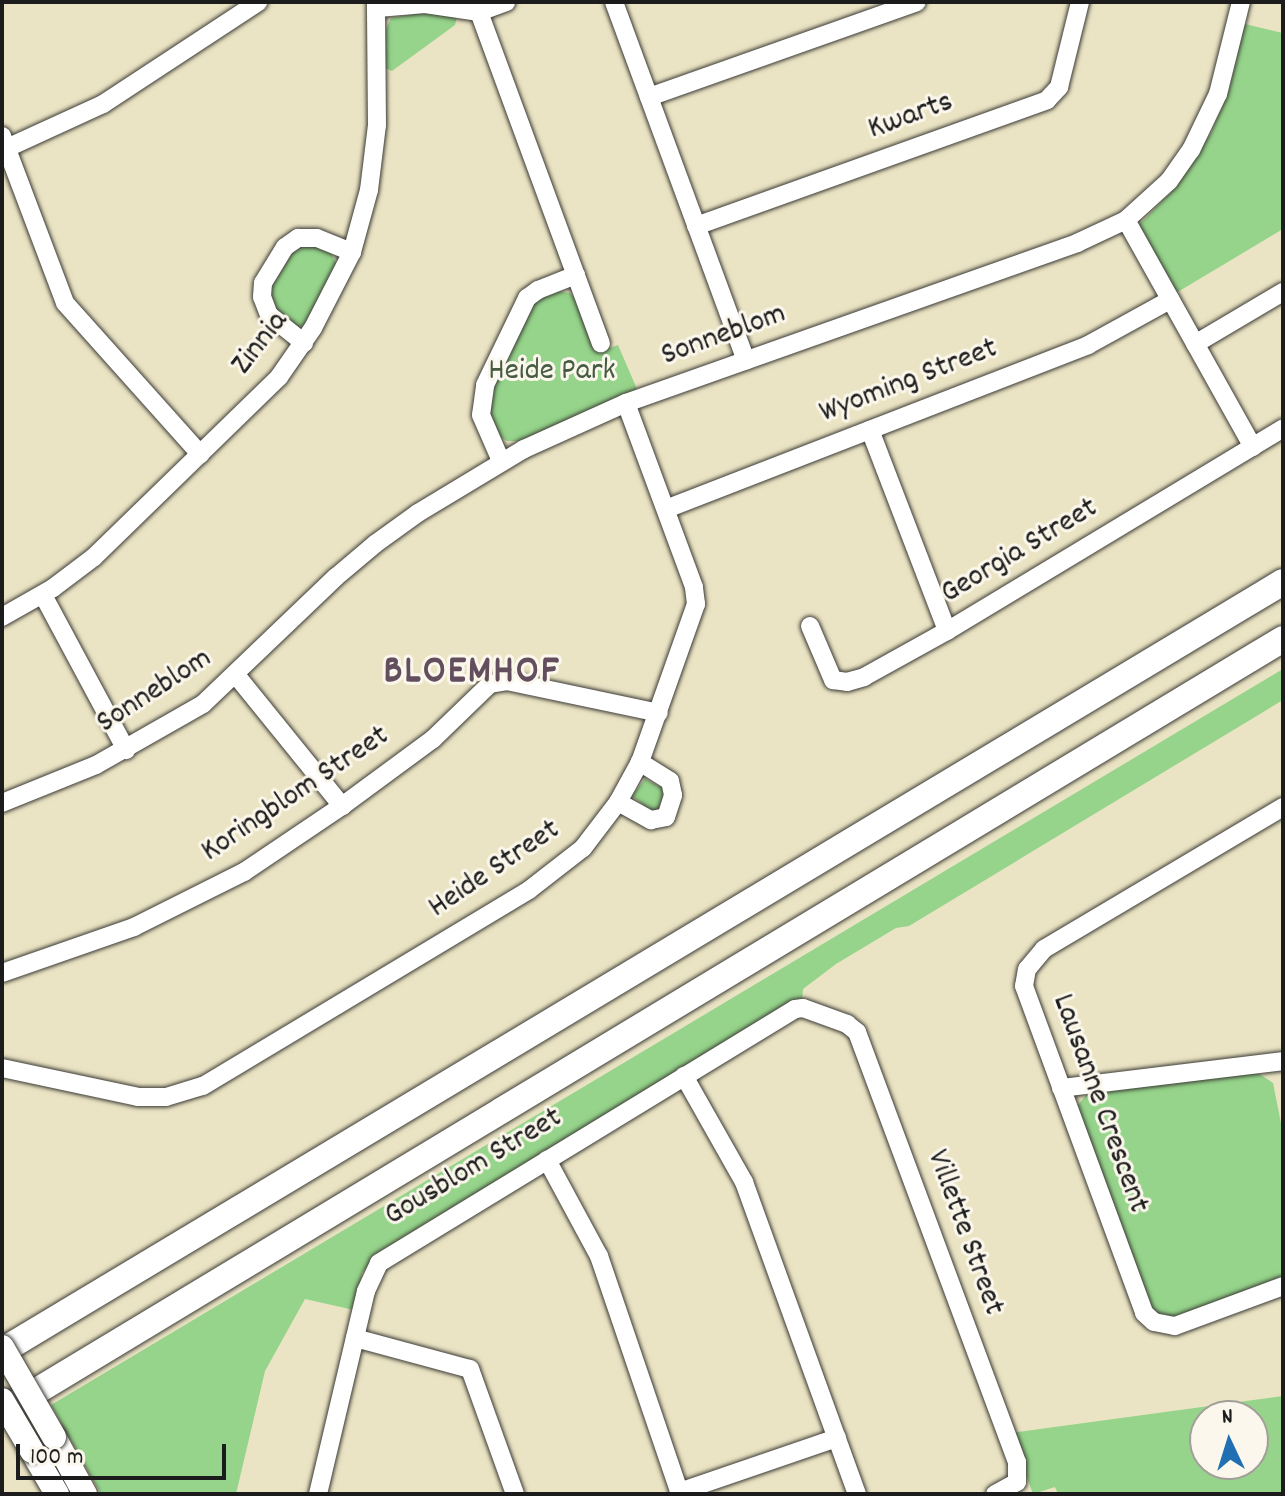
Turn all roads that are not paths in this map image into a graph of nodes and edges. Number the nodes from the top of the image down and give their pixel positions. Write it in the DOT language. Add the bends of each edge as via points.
graph roads {
  1 [pos="258,2"];
  2 [pos="506,2"];
  3 [pos="614,2"];
  4 [pos="917,2"];
  5 [pos="1080,2"];
  6 [pos="1241,2"];
  7 [pos="377,5"];
  8 [pos="479,12"];
  9 [pos="649,97"];
  10 [pos="4,142"];
  11 [pos="1126,220"];
  12 [pos="696,226"];
  13 [pos="352,252"];
  14 [pos="576,275"];
  15 [pos="1283,292"];
  16 [pos="1170,300"];
  17 [pos="304,343"];
  18 [pos="601,343"];
  19 [pos="1195,344"];
  20 [pos="746,360"];
  21 [pos="626,403"];
  22 [pos="1283,428"];
  23 [pos="870,430"];
  24 [pos="1253,447"];
  25 [pos="200,454"];
  26 [pos="501,461"];
  27 [pos="666,509"];
  28 [pos="1283,582"];
  29 [pos="43,595"];
  30 [pos="2,617"];
  31 [pos="810,626"];
  32 [pos="947,631"];
  33 [pos="1283,639"];
  34 [pos="1283,653"];
  35 [pos="236,675"];
  36 [pos="659,713"];
  37 [pos="1126,735"];
  38 [pos="126,750"];
  39 [pos="640,762"];
  40 [pos="618,802"];
  41 [pos="2,803"];
  42 [pos="342,806"];
  43 [pos="1283,807"];
  44 [pos="2,973"];
  45 [pos="809,1009"];
  46 [pos="1283,1061"];
  47 [pos="2,1068"];
  48 [pos="684,1076"];
  49 [pos="1061,1088"];
  50 [pos="547,1160"];
  51 [pos="1283,1286"];
  52 [pos="355,1338"];
  53 [pos="2,1349"];
  54 [pos="2,1400"];
  55 [pos="2,1412"];
  56 [pos="837,1438"];
  57 [pos="679,1493"];
  58 [pos="57,1494"];
  59 [pos="85,1494"];
  60 [pos="318,1494"];
  61 [pos="515,1494"];
  62 [pos="857,1494"];
  63 [pos="995,1494"];
  1 -- 10 [label="street" via="103,104"];
  2 -- 8 [label="street"];
  3 -- 9 [label="street"];
  4 -- 9 [label="street"];
  5 -- 12 [label="street, Kwarts" via="1059,87 1047,100"];
  6 -- 11 [label="street, Sonneblom" via="1218,94 1191,150 1169,181"];
  7 -- 8 [label="street" via="425,4"];
  7 -- 13 [label="street, Zinnia" via="376,143"];
  8 -- 14 [label="street"];
  9 -- 12 [label="street"];
  10 -- 25 [label="street" via="65,303"];
  11 -- 16 [label="street"];
  11 -- 20 [label="street, Sonneblom" via="1077,243"];
  12 -- 20 [label="street"];
  13 -- 17 [label="street, Zinnia"];
  13 -- 17 [label="street" via="317,238 298,238 285,247 263,283 269,315"];
  14 -- 18 [label="street"];
  14 -- 26 [label="street" via="527,298 485,385 481,415"];
  15 -- 19 [label="street"];
  16 -- 19 [label="street"];
  16 -- 23 [label="street, Wyoming Street" via="1088,345"];
  17 -- 25 [label="street, Zinnia" via="279,377"];
  19 -- 24 [label="street"];
  20 -- 21 [label="street, Sonneblom"];
  21 -- 26 [label="street, Sonneblom"];
  21 -- 27 [label="street, Heide Street"];
  22 -- 24 [label="street, Georgia Street"];
  23 -- 27 [label="street, Wyoming Street"];
  23 -- 32 [label="street"];
  24 -- 32 [label="street, Georgia Street"];
  25 -- 29 [label="street, Zinnia" via="94,557"];
  26 -- 35 [label="street, Sonneblom" via="375,544"];
  27 -- 36 [label="street, Heide Street" via="696,604"];
  28 -- 53 [label="highway"];
  29 -- 30 [label="street, Zinnia"];
  29 -- 38 [label="street"];
  31 -- 32 [label="street, Georgia Street" via="825,668 840,683 864,677"];
  33 -- 37 [label="highway"];
  34 -- 37 [label="highway"];
  35 -- 38 [label="street, Sonneblom" via="203,704"];
  35 -- 42 [label="street"];
  36 -- 39 [label="street, Heide Street"];
  36 -- 42 [label="street, Koringblom Street" via="497,681 433,739"];
  37 -- 55 [label="highway"];
  38 -- 41 [label="street, Sonneblom"];
  39 -- 40 [label="street, Heide Street"];
  39 -- 40 [label="street" via="670,781 673,795 666,817 651,820"];
  40 -- 47 [label="street, Heide Street" via="583,848 529,890 203,1086 166,1097 138,1097"];
  42 -- 44 [label="street, Koringblom Street" via="244,872 188,901 134,927"];
  43 -- 49 [label="street, Lausanne Crescent" via="1034,958 1024,986"];
  45 -- 48 [label="street, Gousblom Street" via="795,1009"];
  45 -- 63 [label="street, Villette Street" via="857,1032 1017,1462 1017,1482"];
  46 -- 49 [label="street"];
  48 -- 50 [label="street, Gousblom Street"];
  48 -- 56 [label="street" via="744,1182"];
  49 -- 51 [label="street, Lausanne Crescent" via="1149,1318 1175,1326"];
  50 -- 52 [label="street, Gousblom Street" via="379,1263"];
  50 -- 57 [label="street" via="599,1256"];
  52 -- 60 [label="street, Gousblom Street"];
  52 -- 61 [label="street" via="470,1369"];
  53 -- 59 [label="main road, bridge"];
  54 -- 58 [label="main road, bridge"];
  56 -- 57 [label="street"];
  56 -- 62 [label="street"];
}
